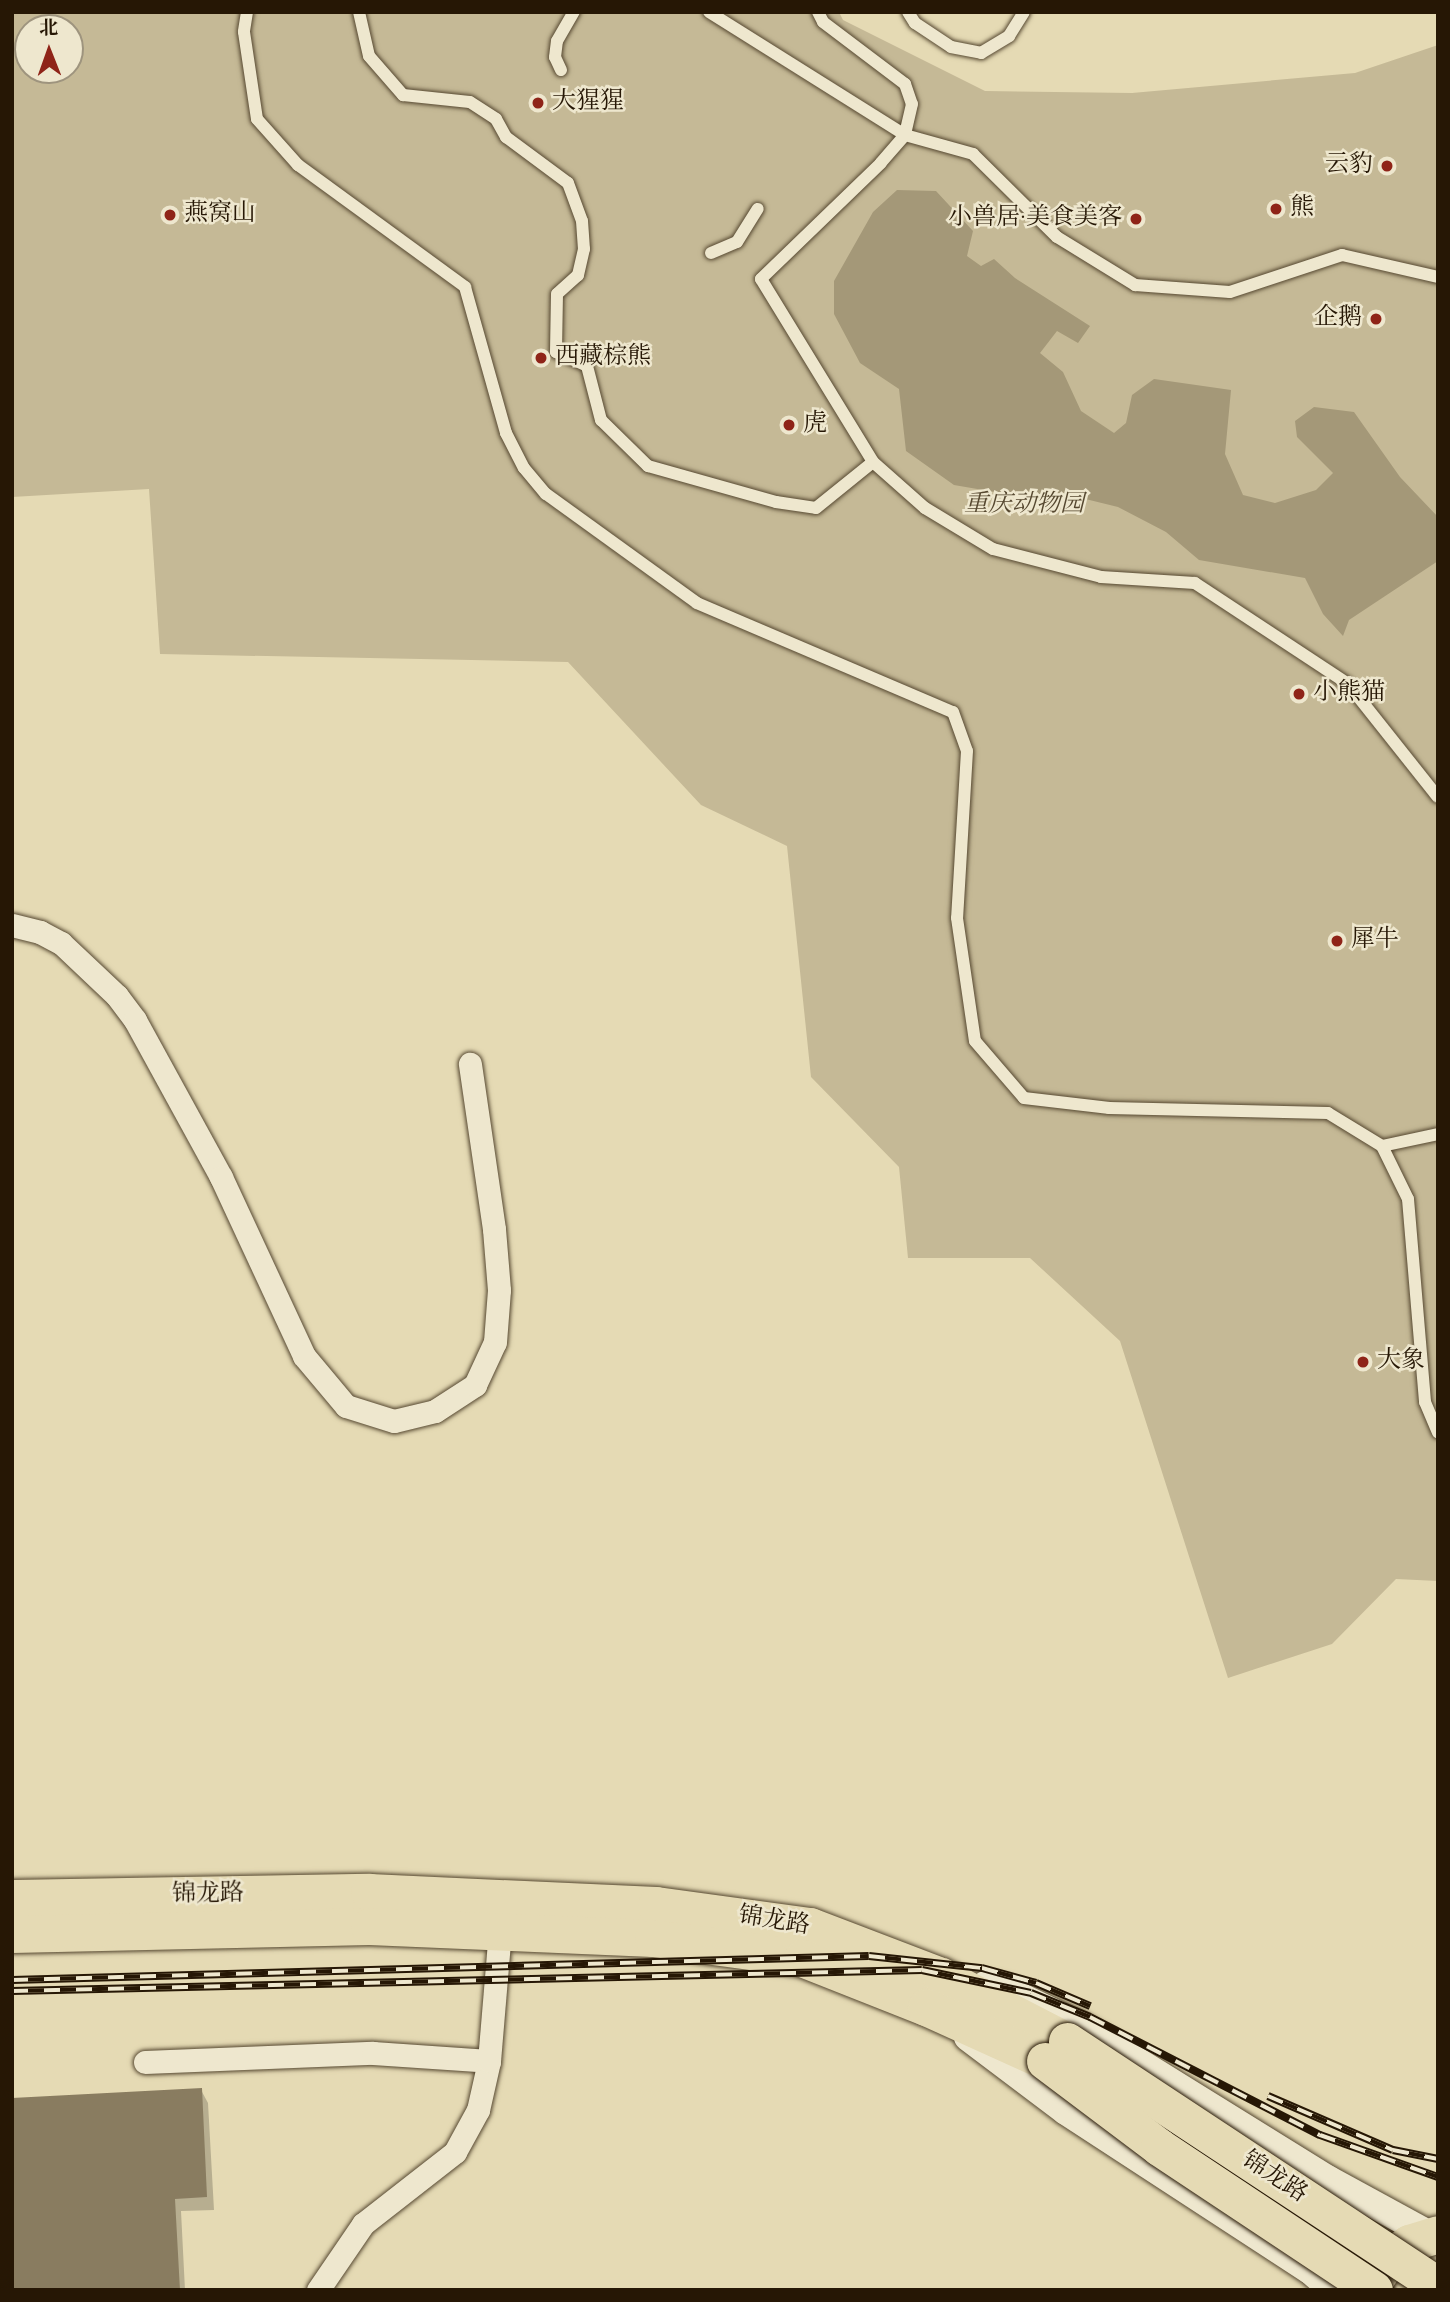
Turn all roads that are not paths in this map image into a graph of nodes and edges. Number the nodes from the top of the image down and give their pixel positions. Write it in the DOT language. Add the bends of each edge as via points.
graph roads {
  1 [pos="247,12"];
  2 [pos="359,12"];
  3 [pos="574,12"];
  4 [pos="709,12"];
  5 [pos="818,12"];
  6 [pos="908,12"];
  7 [pos="1024,12"];
  8 [pos="561,70"];
  9 [pos="905,135"];
  10 [pos="758,209"];
  11 [pos="711,253"];
  12 [pos="1438,277"];
  13 [pos="873,462"];
  14 [pos="1438,797"];
  15 [pos="12,925"];
  16 [pos="470,1065"];
  17 [pos="1438,1134"];
  18 [pos="1382,1146"];
  19 [pos="1438,1432"];
  20 [pos="12,1898"];
  21 [pos="500,1931"];
  22 [pos="12,1934"];
  23 [pos="934,1991"];
  24 [pos="1056,2051"];
  25 [pos="489,2061"];
  26 [pos="145,2062"];
  27 [pos="1434,2234"];
  28 [pos="1438,2286"];
  29 [pos="318,2290"];
  30 [pos="1333,2290"];
  31 [pos="1372,2290"];
  1 -- 18 [label="lane" via="244,32 257,118 298,165 465,287 506,433 524,468 546,494 697,603 953,712 967,751 957,918 975,1041 1024,1098 1109,1108 1328,1113"];
  2 -- 13 [label="lane" via="369,56 402,95 470,102 496,119 506,137 568,183 582,221 584,249 578,275 557,294 555,352 587,366 601,420 648,466 776,502 816,508"];
  3 -- 8 [label="lane" via="557,41 555,57"];
  4 -- 9 [label="lane"];
  5 -- 9 [label="lane" via="823,22 905,84 912,104"];
  6 -- 7 [label="lane" via="915,23 951,47 981,53 1009,36"];
  9 -- 12 [label="lane" via="973,154 1057,237 1135,285 1230,292 1342,255"];
  9 -- 13 [label="lane" via="761,279"];
  10 -- 11 [label="lane" via="737,242"];
  13 -- 14 [label="lane" via="925,508 993,549 1101,577 1195,583 1348,684"];
  15 -- 16 [label="street" via="61,943 117,996 135,1020 221,1177 304,1356 346,1406 394,1421 435,1411 475,1385 495,1342 499,1290 494,1229"];
  17 -- 18 [label="lane"];
  18 -- 19 [label="lane" via="1408,1199 1425,1402"];
  20 -- 23 [label="main road, 锦龙路" via="369,1892 656,1905 810,1926"];
  21 -- 22 [label="main road, 锦龙路" via="369,1926"];
  21 -- 23 [label="main road, 锦龙路" via="653,1938 802,1958"];
  21 -- 25 [label="street"];
  23 -- 24 [label="main road, 锦龙路"];
  23 -- 27 [label="street" via="1007,1990 1077,2024 1329,2180"];
  23 -- 30 [label="street" via="1066,2111 1310,2270"];
  24 -- 28 [label="main road, 锦龙路, bridge"];
  24 -- 31 [label="main road, 锦龙路, bridge" via="1159,2147"];
  25 -- 26 [label="street" via="373,2053"];
  25 -- 29 [label="street" via="478,2110 455,2152 363,2224"];
  27 -- 31 [label="main road" via="1391,2256"];
}
